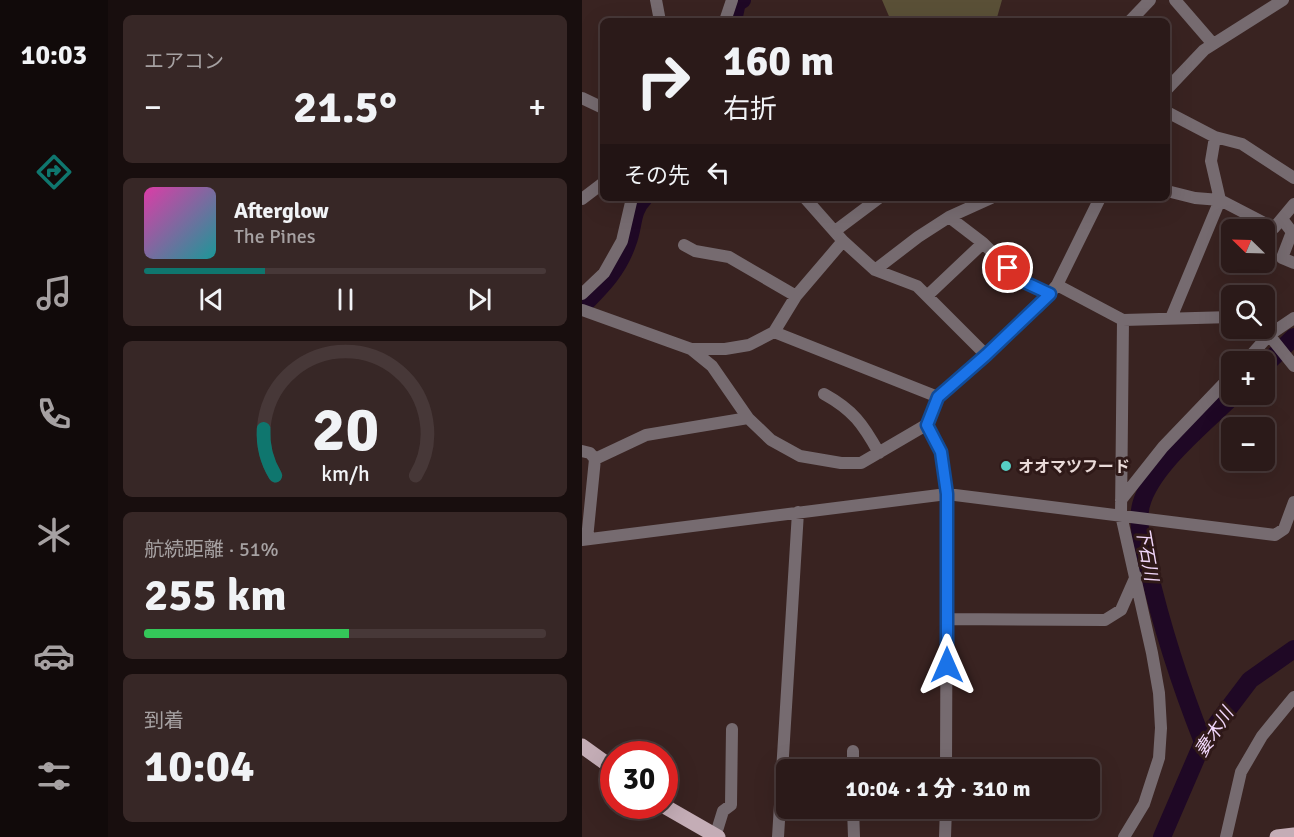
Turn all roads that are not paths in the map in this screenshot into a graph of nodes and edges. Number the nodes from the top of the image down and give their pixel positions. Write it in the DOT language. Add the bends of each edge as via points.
graph roads {
  1 [pos="656,0"];
  2 [pos="732,0"];
  3 [pos="1150,0"];
  4 [pos="1175,0"];
  5 [pos="1283,0"];
  6 [pos="659,18"];
  7 [pos="726,18"];
  8 [pos="1133,18"];
  9 [pos="1213,44"];
  10 [pos="1170,86"];
  11 [pos="582,98"];
  12 [pos="600,107"];
  13 [pos="1170,114"];
  14 [pos="1215,137"];
  15 [pos="1294,178"];
  16 [pos="600,185"];
  17 [pos="1170,192"];
  18 [pos="582,199"];
  19 [pos="1220,200"];
  20 [pos="631,201"];
  21 [pos="808,201"];
  22 [pos="876,201"];
  23 [pos="966,201"];
  24 [pos="986,201"];
  25 [pos="1098,201"];
  26 [pos="1294,204"];
  27 [pos="973,208"];
  28 [pos="949,217"];
  29 [pos="1282,219"];
  30 [pos="839,236"];
  31 [pos="983,243"];
  32 [pos="684,245"];
  33 [pos="1294,263"];
  34 [pos="875,270"];
  35 [pos="1053,290"];
  36 [pos="582,294"];
  37 [pos="796,296"];
  38 [pos="927,296"];
  39 [pos="587,312"];
  40 [pos="1221,317"];
  41 [pos="1171,318"];
  42 [pos="1294,318"];
  43 [pos="1123,320"];
  44 [pos="774,332"];
  45 [pos="1275,332"];
  46 [pos="1266,339"];
  47 [pos="1272,339"];
  48 [pos="691,350"];
  49 [pos="1255,351"];
  50 [pos="986,355"];
  51 [pos="1293,364"];
  52 [pos="1221,386"];
  53 [pos="824,394"];
  54 [pos="938,397"];
  55 [pos="747,418"];
  56 [pos="927,425"];
  57 [pos="582,451"];
  58 [pos="879,453"];
  59 [pos="595,459"];
  60 [pos="947,494"];
  61 [pos="1121,500"];
  62 [pos="1294,502"];
  63 [pos="798,512"];
  64 [pos="1121,515"];
  65 [pos="585,540"];
  66 [pos="1136,576"];
  67 [pos="947,619"];
  68 [pos="1294,697"];
  69 [pos="732,729"];
  70 [pos="582,746"];
  71 [pos="853,752"];
  72 [pos="600,759"];
  73 [pos="853,759"];
  74 [pos="946,759"];
  75 [pos="678,814"];
  76 [pos="853,819"];
  77 [pos="946,819"];
  78 [pos="1294,835"];
  79 [pos="716,837"];
  80 [pos="778,837"];
  81 [pos="854,837"];
  82 [pos="945,837"];
  83 [pos="1124,837"];
  84 [pos="1226,837"];
  85 [pos="1277,837"];
  1 -- 6 [label="street"];
  2 -- 7 [label="street"];
  3 -- 8 [label="street"];
  4 -- 9 [label="street"];
  5 -- 9 [label="street"];
  9 -- 10 [label="street"];
  11 -- 12 [label="street"];
  13 -- 14 [label="street"];
  14 -- 15 [label="street" via="1242,144"];
  14 -- 19 [label="street" via="1211,160"];
  16 -- 18 [label="street"];
  17 -- 19 [label="street"];
  19 -- 29 [label="street" via="1274,228"];
  19 -- 41 [label="street"];
  20 -- 36 [label="street" via="621,241 604,273"];
  21 -- 30 [label="street"];
  22 -- 30 [label="street"];
  23 -- 27 [label="street"];
  24 -- 27 [label="street"];
  25 -- 35 [label="street"];
  26 -- 29 [label="street"];
  27 -- 28 [label="street"];
  28 -- 31 [label="street"];
  28 -- 34 [label="street"];
  29 -- 33 [label="street" via="1292,232 1282,258"];
  30 -- 34 [label="street"];
  30 -- 37 [label="street"];
  31 -- 35 [label="street" via="1020,280"];
  31 -- 38 [label="street"];
  32 -- 37 [label="street" via="729,257"];
  34 -- 38 [label="street" via="917,286"];
  35 -- 43 [label="street"];
  35 -- 50 [label="street"];
  37 -- 44 [label="street"];
  38 -- 50 [label="street"];
  39 -- 48 [label="street"];
  40 -- 41 [label="street"];
  41 -- 43 [label="street"];
  42 -- 45 [label="street"];
  43 -- 61 [label="street"];
  44 -- 48 [label="street" via="749,345"];
  44 -- 54 [label="street"];
  46 -- 49 [label="street"];
  47 -- 51 [label="street"];
  48 -- 55 [label="street" via="712,366"];
  50 -- 54 [label="street"];
  52 -- 61 [label="street" via="1163,447"];
  53 -- 58 [label="street" via="861,421"];
  54 -- 56 [label="street"];
  55 -- 58 [label="street" via="771,440 800,456 861,463"];
  55 -- 59 [label="street" via="646,435"];
  56 -- 58 [label="street"];
  56 -- 60 [label="street" via="941,452"];
  57 -- 59 [label="street"];
  59 -- 65 [label="street"];
  60 -- 63 [label="street"];
  60 -- 64 [label="street"];
  60 -- 67 [label="street"];
  61 -- 64 [label="street"];
  62 -- 64 [label="street" via="1284,529 1275,535"];
  63 -- 65 [label="street"];
  63 -- 80 [label="street"];
  64 -- 66 [label="street"];
  66 -- 67 [label="street" via="1121,610 1104,620"];
  66 -- 83 [label="street" via="1159,693 1161,728 1159,758 1144,804"];
  67 -- 74 [label="street"];
  68 -- 84 [label="street" via="1262,736 1241,772"];
  69 -- 79 [label="street" via="731,805 723,811"];
  70 -- 72 [label="main road"];
  71 -- 73 [label="street"];
  75 -- 79 [label="main road"];
  76 -- 81 [label="street"];
  77 -- 82 [label="street"];
  78 -- 85 [label="main road"];
}
